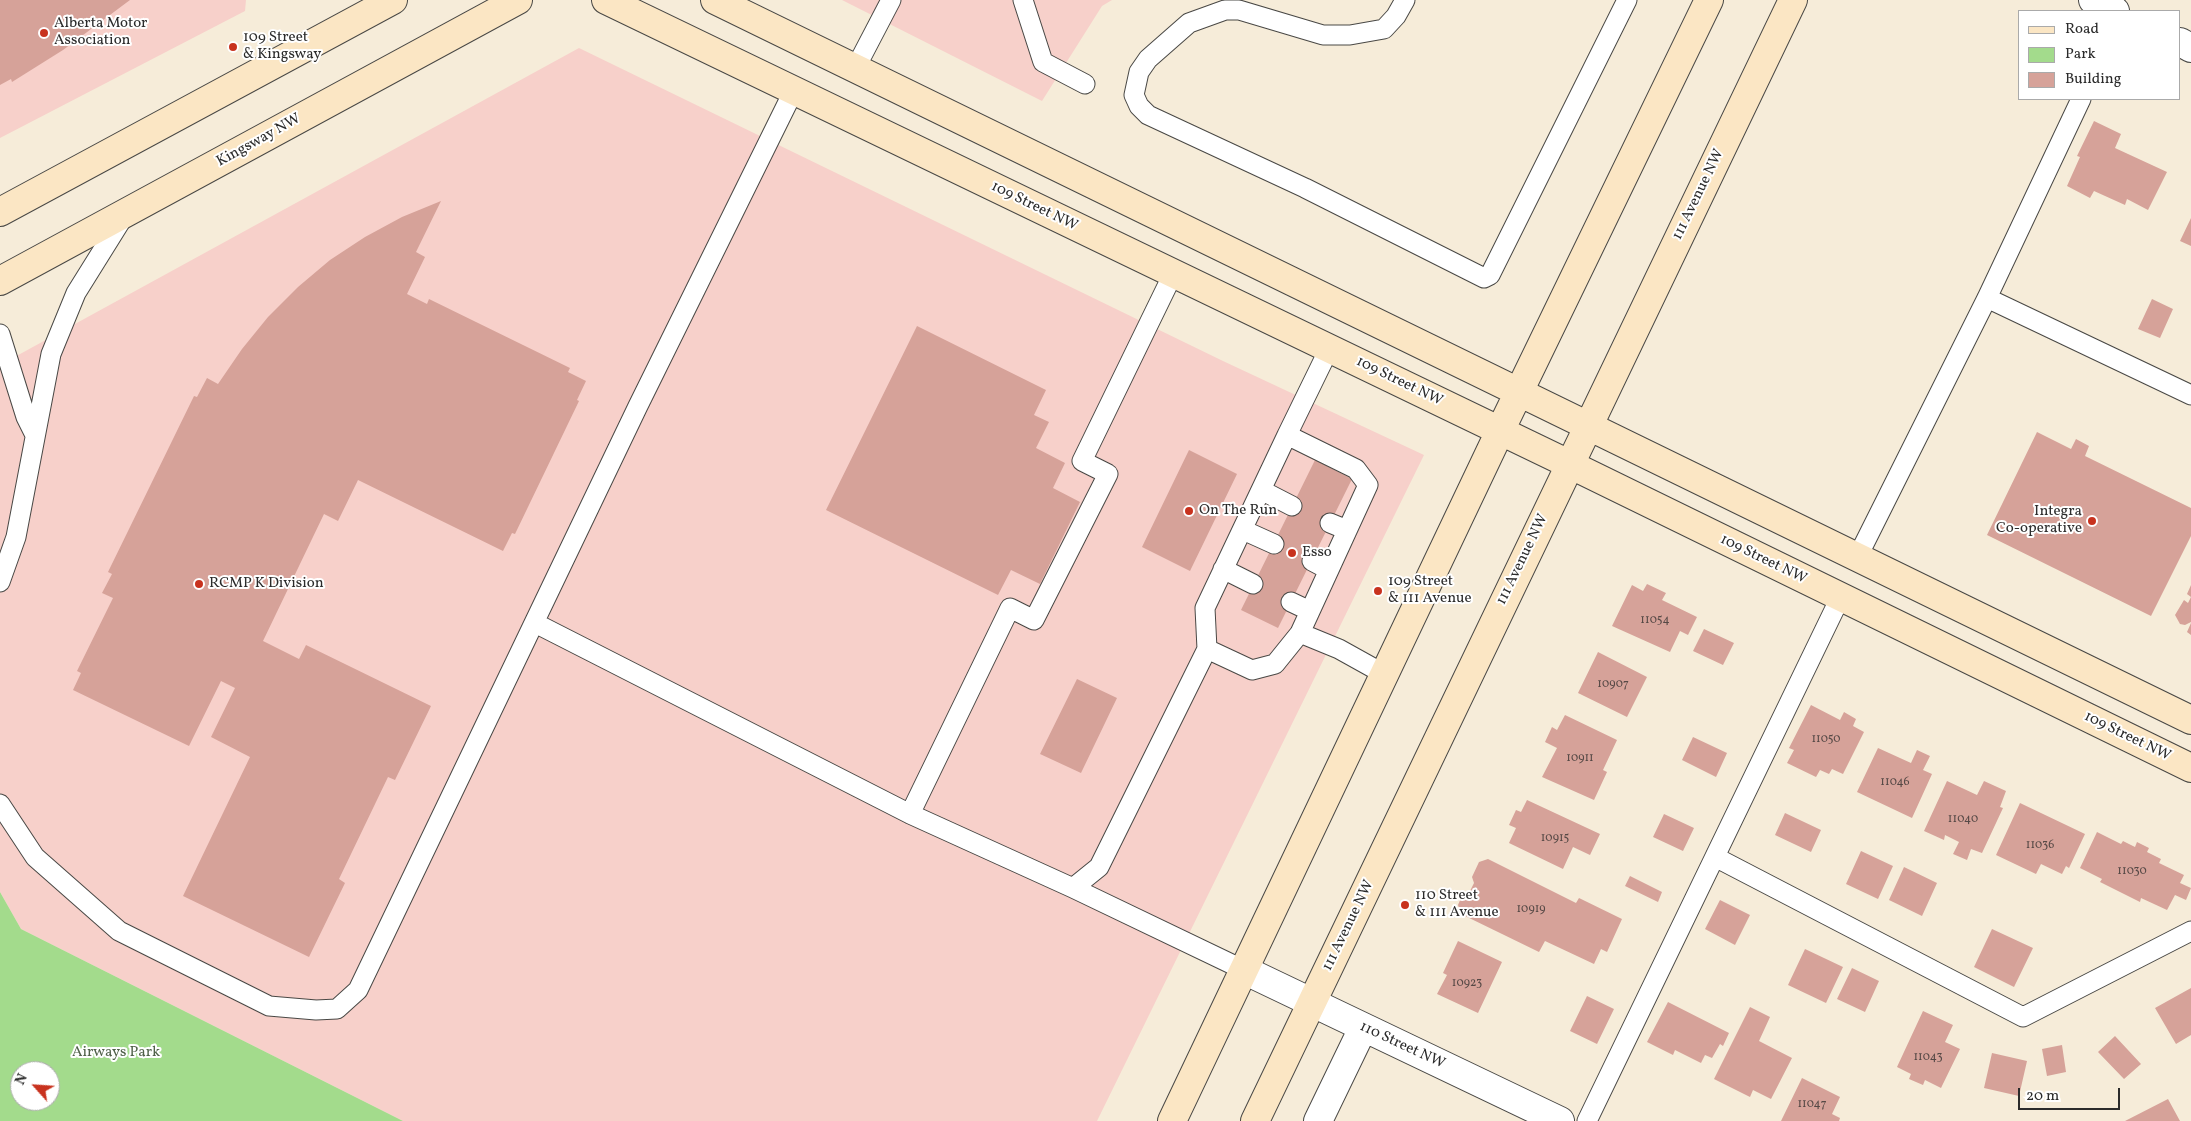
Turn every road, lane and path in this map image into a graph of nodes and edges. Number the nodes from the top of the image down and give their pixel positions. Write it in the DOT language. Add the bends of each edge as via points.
graph roads {
  1 [pos="350,0"];
  2 [pos="393,0"];
  3 [pos="518,0"];
  4 [pos="606,0"];
  5 [pos="715,0"];
  6 [pos="891,0"];
  7 [pos="1023,0"];
  8 [pos="1405,0"];
  9 [pos="1628,0"];
  10 [pos="1709,0"];
  11 [pos="1793,0"];
  12 [pos="2093,0"];
  13 [pos="2113,10"];
  14 [pos="343,28"];
  15 [pos="855,68"];
  16 [pos="1084,84"];
  17 [pos="794,90"];
  18 [pos="2082,100"];
  19 [pos="0,212"];
  20 [pos="126,213"];
  21 [pos="1173,274"];
  22 [pos="0,281"];
  23 [pos="1988,298"];
  24 [pos="0,334"];
  25 [pos="1329,349"];
  26 [pos="1519,392"];
  27 [pos="2191,395"];
  28 [pos="1588,426"];
  29 [pos="1500,431"];
  30 [pos="35,434"];
  31 [pos="1288,435"];
  32 [pos="1569,464"];
  33 [pos="1261,490"];
  34 [pos="1292,506"];
  35 [pos="1243,530"];
  36 [pos="1274,544"];
  37 [pos="1857,558"];
  38 [pos="1312,562"];
  39 [pos="1223,569"];
  40 [pos="1329,570"];
  41 [pos="0,582"];
  42 [pos="1254,584"];
  43 [pos="1840,598"];
  44 [pos="1291,602"];
  45 [pos="1310,611"];
  46 [pos="535,623"];
  47 [pos="1300,633"];
  48 [pos="1207,649"];
  49 [pos="1384,674"];
  50 [pos="2191,720"];
  51 [pos="2191,768"];
  52 [pos="0,804"];
  53 [pos="910,814"];
  54 [pos="1716,857"];
  55 [pos="1073,888"];
  56 [pos="2191,931"];
  57 [pos="1244,970"];
  58 [pos="1312,1004"];
  59 [pos="1363,1028"];
  60 [pos="1172,1121"];
  61 [pos="1255,1121"];
  62 [pos="1318,1121"];
  63 [pos="1560,1121"];
  64 [pos="1587,1121"];
  1 -- 14 [label="main road"];
  2 -- 14 [label="main road"];
  3 -- 20 [label="main road, Kingsway NW"];
  4 -- 17 [label="main road, 109 Street NW"];
  5 -- 15 [label="main road"];
  6 -- 15 [label="lane"];
  7 -- 16 [label="lane" via="1043,62"];
  8 -- 9 [label="lane" via="1384,29 1350,35 1323,35 1239,10 1225,10 1189,23 1148,59 1139,72 1134,95 1148,115 1305,188 1484,278 1490,274"];
  10 -- 26 [label="main road"];
  11 -- 28 [label="main road, 111 Avenue NW"];
  12 -- 13 [label="street"];
  14 -- 19 [label="main road"];
  15 -- 26 [label="main road"];
  17 -- 21 [label="main road, 109 Street NW"];
  17 -- 46 [label="lane"];
  18 -- 23 [label="lane"];
  20 -- 22 [label="main road, Kingsway NW"];
  20 -- 30 [label="lane" via="65,315 51,354"];
  21 -- 25 [label="main road, 109 Street NW"];
  21 -- 53 [label="lane" via="1082,461 1108,474 1034,620 1010,608"];
  23 -- 27 [label="lane"];
  23 -- 37 [label="lane"];
  24 -- 30 [label="lane" via="26,417"];
  25 -- 29 [label="main road, 109 Street NW"];
  25 -- 31 [label="lane"];
  26 -- 28 [label="main road"];
  26 -- 29 [label="main road"];
  28 -- 32 [label="main road, 111 Avenue NW"];
  28 -- 37 [label="main road"];
  29 -- 32 [label="main road, 109 Street NW"];
  29 -- 49 [label="main road"];
  30 -- 41 [label="lane" via="16,537"];
  31 -- 33 [label="lane"];
  31 -- 40 [label="lane" via="1356,468 1368,485 1339,526"];
  32 -- 43 [label="main road, 109 Street NW"];
  32 -- 58 [label="main road, 111 Avenue NW"];
  33 -- 34 [label="lane"];
  33 -- 35 [label="lane"];
  35 -- 36 [label="lane"];
  35 -- 39 [label="lane"];
  37 -- 50 [label="main road"];
  38 -- 40 [label="lane"];
  39 -- 42 [label="lane"];
  39 -- 48 [label="lane" via="1205,608"];
  40 -- 45 [label="lane"];
  43 -- 51 [label="main road, 109 Street NW"];
  43 -- 54 [label="lane"];
  44 -- 45 [label="lane"];
  45 -- 47 [label="lane"];
  46 -- 52 [label="lane" via="358,990 337,1009 269,1006 119,931 34,857"];
  46 -- 53 [label="lane"];
  47 -- 48 [label="lane" via="1275,664 1252,670"];
  47 -- 49 [label="lane" via="1339,649"];
  48 -- 55 [label="lane" via="1099,867"];
  49 -- 57 [label="main road"];
  53 -- 55 [label="lane"];
  54 -- 56 [label="lane" via="2023,1017"];
  54 -- 64 [label="lane"];
  55 -- 57 [label="lane"];
  57 -- 58 [label="street, 110 Street NW"];
  57 -- 60 [label="main road"];
  58 -- 59 [label="street, 110 Street NW"];
  58 -- 61 [label="main road, 111 Avenue NW"];
  59 -- 62 [label="street"];
  59 -- 63 [label="street, 110 Street NW"];
}
